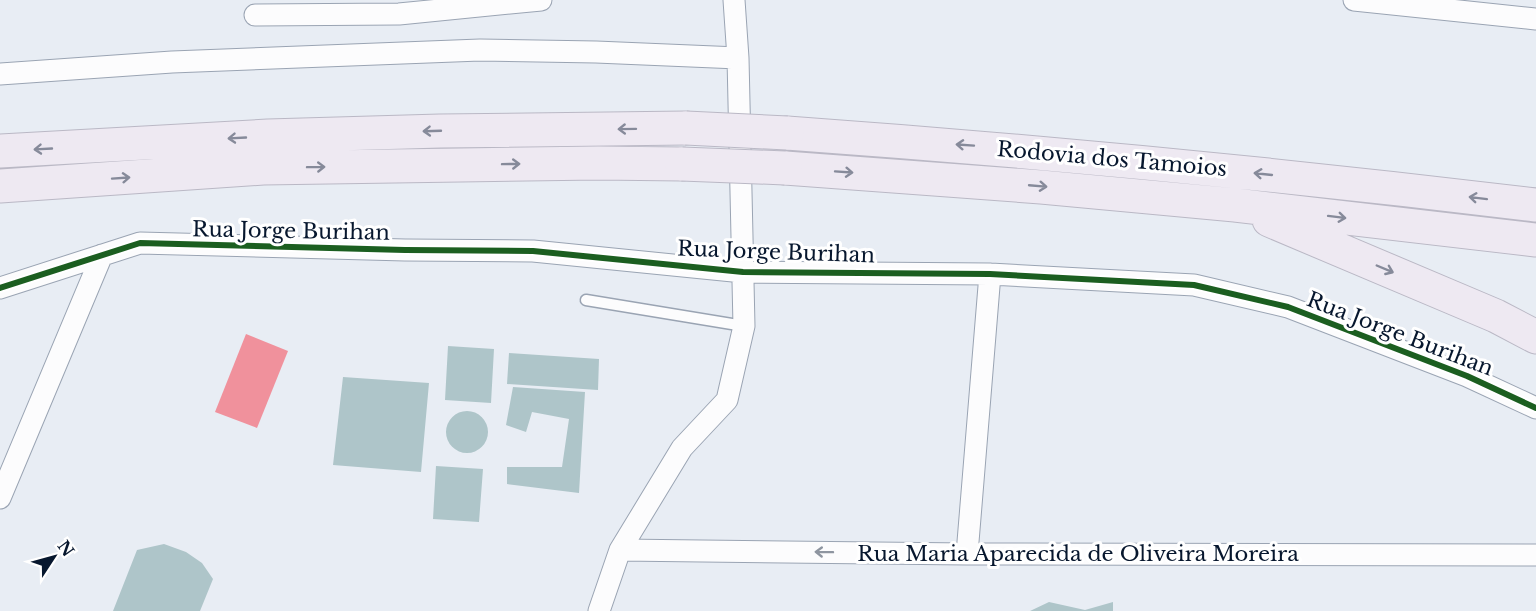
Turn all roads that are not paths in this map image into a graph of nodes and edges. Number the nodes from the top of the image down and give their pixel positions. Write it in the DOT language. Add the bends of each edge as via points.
graph roads {
  1 [pos="541,0"];
  2 [pos="734,0"];
  3 [pos="1362,1"];
  4 [pos="255,15"];
  5 [pos="1536,19"];
  6 [pos="738,58"];
  7 [pos="0,74"];
  8 [pos="0,151"];
  9 [pos="0,186"];
  10 [pos="1234,205"];
  11 [pos="1536,205"];
  12 [pos="1536,240"];
  13 [pos="102,255"];
  14 [pos="743,272"];
  15 [pos="990,274"];
  16 [pos="0,288"];
  17 [pos="586,300"];
  18 [pos="744,326"];
  19 [pos="1536,337"];
  20 [pos="1536,408"];
  21 [pos="0,498"];
  22 [pos="620,550"];
  23 [pos="967,554"];
  24 [pos="1536,555"];
  25 [pos="599,611"];
  1 -- 4 [label="street" via="399,14"];
  2 -- 6 [label="street"];
  3 -- 5 [label="street"];
  6 -- 7 [label="street" via="480,50"];
  6 -- 14 [label="street"];
  11 -- 8 [label="highway, Rodovia dos Tamoios, one-way, bridge" via="1014,149 686,128 268,136"];
  9 -- 10 [label="highway, one-way, bridge" via="263,168 682,164 786,168"];
  10 -- 12 [label="highway, one-way"];
  10 -- 19 [label="highway, one-way" via="1496,316"];
  13 -- 14 [label="street, Rua Jorge Burihan" via="140,243 533,251"];
  13 -- 16 [label="street, Rua Jorge Burihan"];
  13 -- 21 [label="street"];
  14 -- 15 [label="street, Rua Jorge Burihan"];
  14 -- 18 [label="street"];
  15 -- 20 [label="street, Rua Jorge Burihan" via="1194,285 1288,307 1467,376"];
  15 -- 23 [label="street"];
  17 -- 18 [label="lane"];
  18 -- 22 [label="street" via="726,400 682,448"];
  23 -- 22 [label="street, Rua Maria Aparecida de Oliveira Moreira, one-way"];
  22 -- 25 [label="street"];
  23 -- 24 [label="street, Rua Maria Aparecida de Oliveira Moreira"];
}
